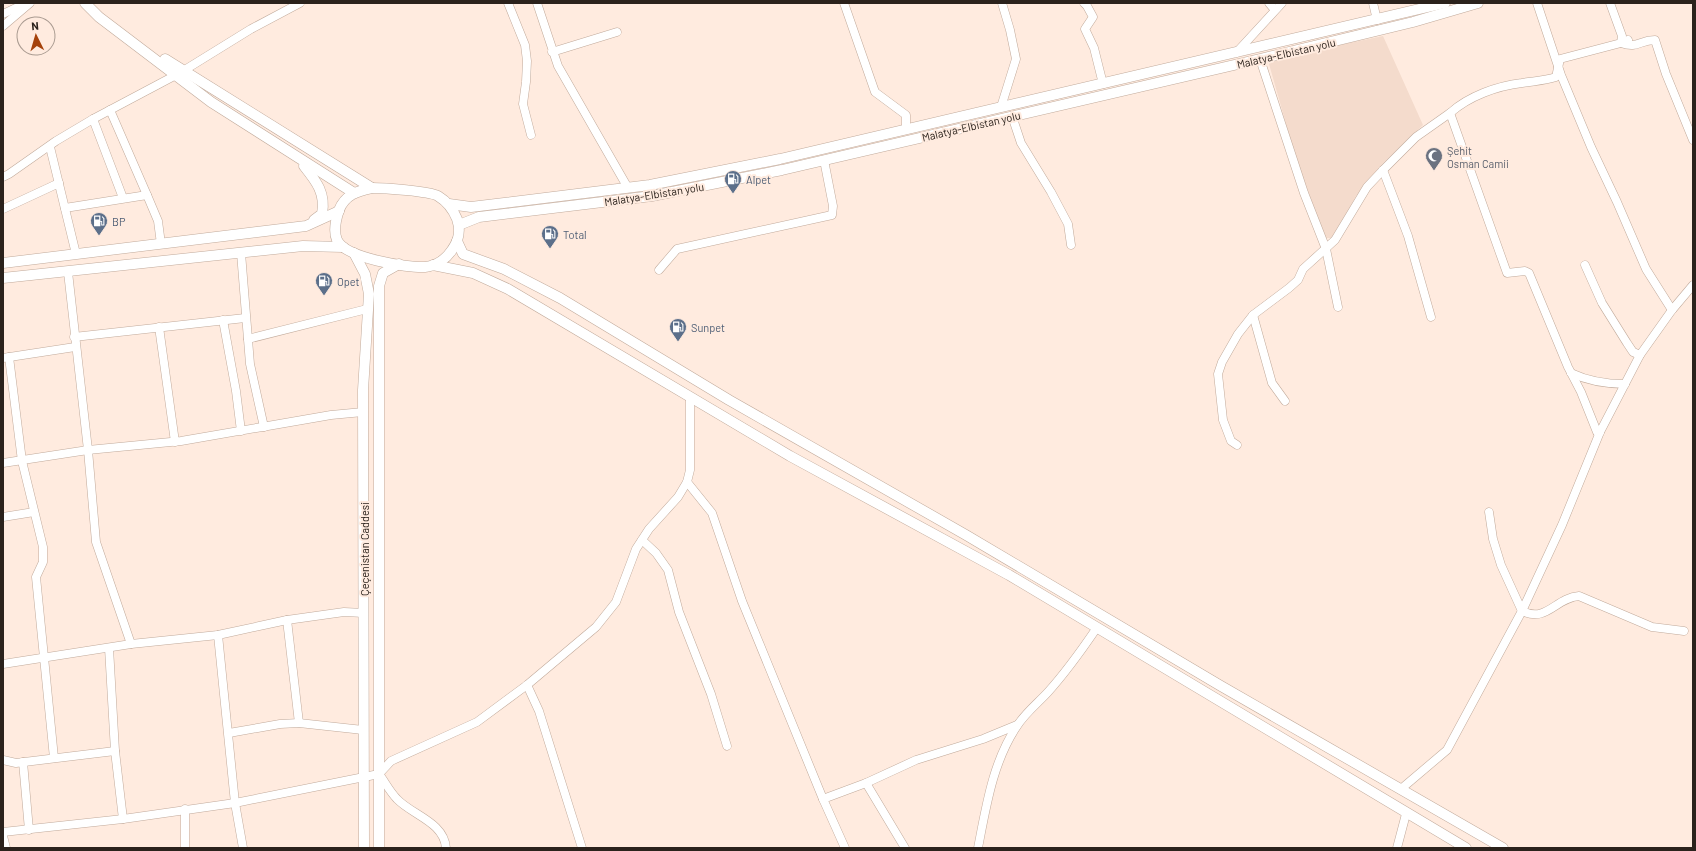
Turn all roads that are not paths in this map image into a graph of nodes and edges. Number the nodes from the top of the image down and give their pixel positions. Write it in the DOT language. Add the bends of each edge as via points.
graph roads {
  1 [pos="26,3"];
  2 [pos="30,3"];
  3 [pos="85,3"];
  4 [pos="300,3"];
  5 [pos="508,3"];
  6 [pos="538,3"];
  7 [pos="844,3"];
  8 [pos="1002,3"];
  9 [pos="1084,3"];
  10 [pos="1282,3"];
  11 [pos="1373,3"];
  12 [pos="1445,3"];
  13 [pos="1478,3"];
  14 [pos="1537,3"];
  15 [pos="1610,3"];
  16 [pos="1271,6"];
  17 [pos="3,14"];
  18 [pos="1377,20"];
  19 [pos="3,26"];
  20 [pos="617,32"];
  21 [pos="1624,41"];
  22 [pos="552,52"];
  23 [pos="1236,53"];
  24 [pos="1260,59"];
  25 [pos="1558,63"];
  26 [pos="179,73"];
  27 [pos="1103,84"];
  28 [pos="1001,107"];
  29 [pos="110,110"];
  30 [pos="1450,113"];
  31 [pos="1012,116"];
  32 [pos="93,119"];
  33 [pos="906,129"];
  34 [pos="531,135"];
  35 [pos="1693,140"];
  36 [pos="50,146"];
  37 [pos="299,160"];
  38 [pos="824,160"];
  39 [pos="1383,170"];
  40 [pos="3,176"];
  41 [pos="59,183"];
  42 [pos="372,188"];
  43 [pos="628,188"];
  44 [pos="354,193"];
  45 [pos="148,195"];
  46 [pos="123,198"];
  47 [pos="449,204"];
  48 [pos="65,208"];
  49 [pos="3,209"];
  50 [pos="339,211"];
  51 [pos="459,225"];
  52 [pos="306,226"];
  53 [pos="457,241"];
  54 [pos="161,244"];
  55 [pos="1071,245"];
  56 [pos="343,247"];
  57 [pos="1326,249"];
  58 [pos="241,253"];
  59 [pos="354,253"];
  60 [pos="76,254"];
  61 [pos="3,262"];
  62 [pos="400,264"];
  63 [pos="433,265"];
  64 [pos="1584,265"];
  65 [pos="659,270"];
  66 [pos="68,272"];
  67 [pos="3,278"];
  68 [pos="1693,285"];
  69 [pos="1338,307"];
  70 [pos="367,309"];
  71 [pos="1672,310"];
  72 [pos="1253,315"];
  73 [pos="1431,317"];
  74 [pos="245,318"];
  75 [pos="223,320"];
  76 [pos="159,327"];
  77 [pos="74,337"];
  78 [pos="248,339"];
  79 [pos="75,347"];
  80 [pos="1640,355"];
  81 [pos="6,357"];
  82 [pos="1571,373"];
  83 [pos="1625,384"];
  84 [pos="690,397"];
  85 [pos="1285,401"];
  86 [pos="363,412"];
  87 [pos="264,427"];
  88 [pos="241,431"];
  89 [pos="1600,432"];
  90 [pos="175,442"];
  91 [pos="1237,445"];
  92 [pos="88,450"];
  93 [pos="22,461"];
  94 [pos="3,463"];
  95 [pos="687,482"];
  96 [pos="34,512"];
  97 [pos="1489,512"];
  98 [pos="3,517"];
  99 [pos="642,540"];
  100 [pos="1522,611"];
  101 [pos="364,613"];
  102 [pos="286,620"];
  103 [pos="1096,629"];
  104 [pos="1684,631"];
  105 [pos="218,635"];
  106 [pos="131,644"];
  107 [pos="109,648"];
  108 [pos="45,658"];
  109 [pos="3,664"];
  110 [pos="527,685"];
  111 [pos="299,723"];
  112 [pos="1017,725"];
  113 [pos="363,730"];
  114 [pos="229,733"];
  115 [pos="727,746"];
  116 [pos="115,751"];
  117 [pos="54,758"];
  118 [pos="3,760"];
  119 [pos="23,762"];
  120 [pos="379,774"];
  121 [pos="364,777"];
  122 [pos="866,783"];
  123 [pos="1401,789"];
  124 [pos="823,799"];
  125 [pos="235,803"];
  126 [pos="185,809"];
  127 [pos="1406,814"];
  128 [pos="123,818"];
  129 [pos="29,830"];
  130 [pos="3,832"];
  131 [pos="3,836"];
  132 [pos="6,848"];
  133 [pos="185,848"];
  134 [pos="243,848"];
  135 [pos="364,848"];
  136 [pos="379,848"];
  137 [pos="446,848"];
  138 [pos="582,848"];
  139 [pos="845,848"];
  140 [pos="905,848"];
  141 [pos="978,848"];
  142 [pos="1397,848"];
  143 [pos="1466,848"];
  144 [pos="1503,848"];
  1 -- 17 [label="street"];
  2 -- 19 [label="street"];
  3 -- 26 [label="main road" via="99,17"];
  4 -- 26 [label="street" via="251,29"];
  5 -- 34 [label="street" via="524,45 527,61 523,104"];
  6 -- 22 [label="street"];
  7 -- 33 [label="street" via="875,92 906,115"];
  8 -- 28 [label="street" via="1016,59"];
  9 -- 27 [label="street" via="1092,17 1085,29 1094,48"];
  10 -- 16 [label="street"];
  11 -- 18 [label="street"];
  12 -- 18 [label="main road, Malatya-Elbistan yolu"];
  13 -- 24 [label="main road, Malatya-Elbistan yolu" via="1413,22"];
  14 -- 25 [label="street"];
  15 -- 21 [label="street"];
  16 -- 23 [label="street"];
  18 -- 23 [label="main road, Malatya-Elbistan yolu"];
  20 -- 22 [label="street"];
  21 -- 25 [label="street" via="1560,58"];
  21 -- 35 [label="street" via="1634,46 1655,40"];
  22 -- 43 [label="street" via="565,81"];
  23 -- 27 [label="main road, Malatya-Elbistan yolu"];
  24 -- 31 [label="main road, Malatya-Elbistan yolu"];
  24 -- 57 [label="street" via="1304,193"];
  25 -- 30 [label="street" via="1556,77 1489,91 1459,105"];
  25 -- 71 [label="street" via="1591,147 1643,262"];
  26 -- 29 [label="street"];
  26 -- 37 [label="main road" via="211,102"];
  26 -- 42 [label="main road"];
  27 -- 28 [label="main road, Malatya-Elbistan yolu"];
  28 -- 33 [label="main road, Malatya-Elbistan yolu"];
  29 -- 32 [label="street"];
  29 -- 45 [label="street"];
  30 -- 39 [label="street" via="1416,138"];
  30 -- 82 [label="street" via="1507,273 1530,273"];
  31 -- 38 [label="main road, Malatya-Elbistan yolu"];
  31 -- 55 [label="street" via="1021,143 1068,224"];
  32 -- 36 [label="street"];
  32 -- 46 [label="street"];
  33 -- 43 [label="main road, Malatya-Elbistan yolu" via="773,160"];
  36 -- 40 [label="street"];
  36 -- 41 [label="street"];
  37 -- 44 [label="main road"];
  37 -- 52 [label="main road" via="319,186 324,204 322,214"];
  38 -- 51 [label="main road, Malatya-Elbistan yolu" via="652,196 479,217"];
  38 -- 65 [label="street" via="833,206 832,214 677,249"];
  39 -- 57 [label="street" via="1367,187 1335,240"];
  39 -- 73 [label="street" via="1408,236"];
  41 -- 48 [label="street"];
  41 -- 49 [label="street"];
  42 -- 44 [label="main road"];
  42 -- 47 [label="main road" via="437,195"];
  43 -- 47 [label="main road, Malatya-Elbistan yolu" via="471,207"];
  44 -- 50 [label="main road" via="342,203"];
  45 -- 46 [label="street"];
  45 -- 54 [label="street" via="158,221"];
  46 -- 48 [label="street"];
  47 -- 51 [label="main road"];
  48 -- 60 [label="street"];
  50 -- 52 [label="main road"];
  50 -- 56 [label="main road" via="336,231 337,240"];
  51 -- 53 [label="main road" via="460,237"];
  52 -- 54 [label="main road"];
  53 -- 63 [label="main road" via="444,260"];
  53 -- 123 [label="main road" via="463,254 504,269 560,298 730,400"];
  54 -- 60 [label="main road"];
  56 -- 58 [label="main road" via="303,246"];
  56 -- 59 [label="main road"];
  57 -- 69 [label="street"];
  57 -- 72 [label="street" via="1303,269 1298,280"];
  58 -- 66 [label="main road"];
  58 -- 74 [label="street"];
  59 -- 62 [label="main road" via="378,261"];
  59 -- 70 [label="main road, Çeçenistan Caddesi" via="367,282"];
  60 -- 61 [label="main road"];
  62 -- 63 [label="main road" via="425,267"];
  62 -- 120 [label="main road, Çeçenistan Caddesi" via="383,273 379,286"];
  63 -- 84 [label="main road" via="472,273 508,289"];
  64 -- 80 [label="street" via="1602,302 1632,352"];
  66 -- 67 [label="main road"];
  66 -- 77 [label="street"];
  68 -- 71 [label="street"];
  70 -- 78 [label="street"];
  70 -- 86 [label="main road, Çeçenistan Caddesi"];
  71 -- 80 [label="street"];
  72 -- 85 [label="street" via="1272,383"];
  72 -- 91 [label="street" via="1238,334 1218,374 1223,420 1231,441"];
  74 -- 75 [label="street"];
  74 -- 78 [label="street"];
  75 -- 76 [label="street"];
  75 -- 88 [label="street"];
  76 -- 77 [label="street"];
  76 -- 90 [label="street"];
  77 -- 79 [label="street"];
  78 -- 87 [label="street" via="250,364"];
  79 -- 81 [label="street"];
  79 -- 92 [label="street"];
  80 -- 83 [label="street"];
  81 -- 93 [label="street"];
  82 -- 83 [label="street" via="1596,382"];
  82 -- 89 [label="street" via="1593,426"];
  83 -- 89 [label="street"];
  84 -- 95 [label="street" via="690,470"];
  84 -- 103 [label="main road" via="790,456 1009,575"];
  86 -- 87 [label="street"];
  86 -- 101 [label="main road, Çeçenistan Caddesi"];
  87 -- 88 [label="street"];
  88 -- 90 [label="street"];
  89 -- 100 [label="street" via="1562,525"];
  90 -- 92 [label="street"];
  92 -- 93 [label="street"];
  92 -- 106 [label="street" via="96,542"];
  93 -- 94 [label="street"];
  93 -- 96 [label="street"];
  95 -- 99 [label="street" via="678,497"];
  95 -- 124 [label="street" via="712,513 742,601"];
  96 -- 98 [label="street"];
  96 -- 108 [label="street" via="44,556 36,577"];
  97 -- 100 [label="street" via="1493,539 1501,565"];
  99 -- 110 [label="street" via="636,549 616,602 596,627"];
  99 -- 115 [label="street" via="668,570 679,612 712,694"];
  100 -- 104 [label="street" via="1532,616 1543,614 1569,597 1579,596 1652,627"];
  100 -- 123 [label="street" via="1447,750"];
  101 -- 102 [label="street" via="344,612"];
  101 -- 113 [label="main road, Çeçenistan Caddesi"];
  102 -- 105 [label="street"];
  102 -- 111 [label="street"];
  103 -- 112 [label="street" via="1065,671"];
  103 -- 127 [label="main road"];
  105 -- 106 [label="street"];
  105 -- 114 [label="street"];
  106 -- 107 [label="street"];
  107 -- 108 [label="street"];
  107 -- 116 [label="street"];
  108 -- 109 [label="street"];
  108 -- 117 [label="street"];
  110 -- 120 [label="street" via="477,722 390,761"];
  110 -- 138 [label="street" via="539,711"];
  111 -- 113 [label="street"];
  111 -- 114 [label="street"];
  112 -- 122 [label="street" via="916,760"];
  112 -- 141 [label="street" via="998,764"];
  113 -- 121 [label="main road, Çeçenistan Caddesi"];
  114 -- 125 [label="street"];
  116 -- 117 [label="street"];
  116 -- 128 [label="street"];
  117 -- 119 [label="street"];
  118 -- 119 [label="street"];
  119 -- 129 [label="street"];
  120 -- 121 [label="street"];
  120 -- 136 [label="main road, Çeçenistan Caddesi"];
  120 -- 137 [label="street" via="398,800 437,829"];
  121 -- 125 [label="street"];
  121 -- 135 [label="main road, Çeçenistan Caddesi"];
  122 -- 124 [label="street"];
  122 -- 140 [label="street"];
  123 -- 144 [label="main road"];
  124 -- 139 [label="street"];
  125 -- 126 [label="street"];
  125 -- 134 [label="street"];
  126 -- 128 [label="street"];
  126 -- 133 [label="street"];
  127 -- 142 [label="street"];
  127 -- 143 [label="main road"];
  128 -- 129 [label="street"];
  129 -- 130 [label="street"];
  131 -- 132 [label="street"];
}
